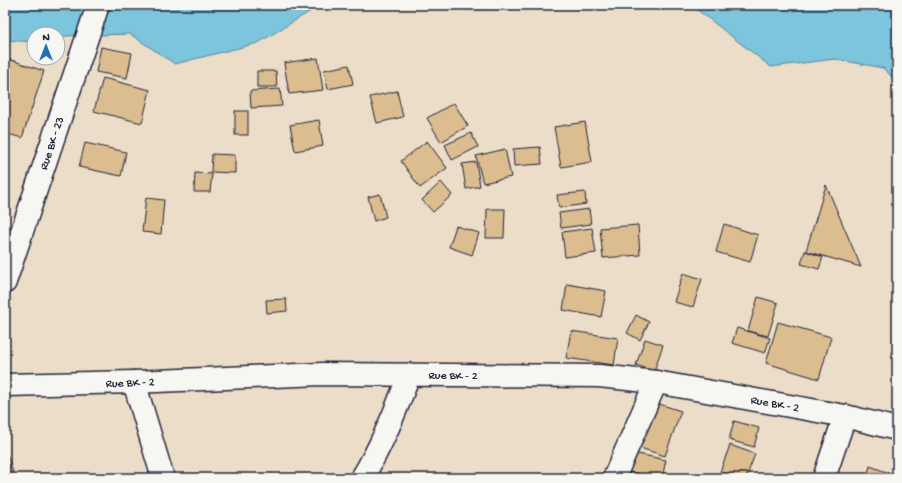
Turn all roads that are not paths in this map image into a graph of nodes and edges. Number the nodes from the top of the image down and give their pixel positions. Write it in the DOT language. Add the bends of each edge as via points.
graph roads {
  1 [pos="98,5"];
  2 [pos="5,282"];
  3 [pos="409,375"];
  4 [pos="134,382"];
  5 [pos="656,382"];
  6 [pos="5,385"];
  7 [pos="845,416"];
  8 [pos="897,428"];
  9 [pos="163,478"];
  10 [pos="362,478"];
  11 [pos="614,478"];
  12 [pos="824,478"];
  1 -- 2 [label="street, Rue BK - 23"];
  3 -- 4 [label="street, Rue BK - 2" via="322,374"];
  3 -- 5 [label="street, Rue BK - 2" via="599,376"];
  3 -- 10 [label="street" via="396,414"];
  4 -- 6 [label="street, Rue BK - 2"];
  4 -- 9 [label="street"];
  5 -- 7 [label="street, Rue BK - 2"];
  5 -- 11 [label="street"];
  7 -- 8 [label="street, Rue BK - 2"];
  7 -- 12 [label="street"];
}
